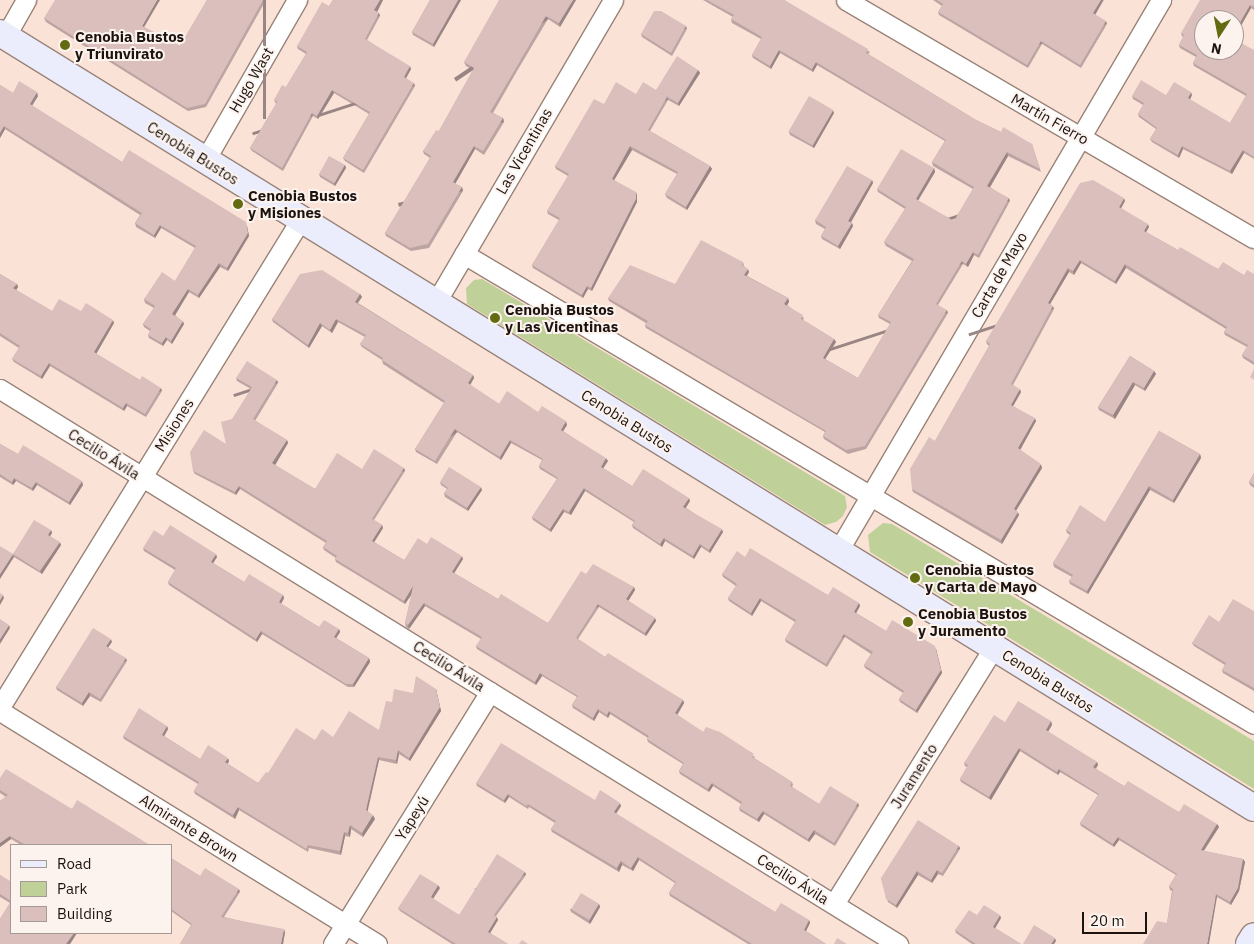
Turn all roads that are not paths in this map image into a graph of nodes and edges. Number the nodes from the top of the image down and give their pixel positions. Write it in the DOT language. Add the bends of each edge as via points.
graph roads {
  1 [pos="26,0"];
  2 [pos="297,0"];
  3 [pos="613,0"];
  4 [pos="846,0"];
  5 [pos="1161,0"];
  6 [pos="3,35"];
  7 [pos="1080,137"];
  8 [pos="205,160"];
  9 [pos="301,219"];
  10 [pos="1254,238"];
  11 [pos="464,254"];
  12 [pos="436,302"];
  13 [pos="0,389"];
  14 [pos="142,477"];
  15 [pos="870,496"];
  16 [pos="838,551"];
  17 [pos="994,647"];
  18 [pos="490,692"];
  19 [pos="0,707"];
  20 [pos="0,711"];
  21 [pos="1254,724"];
  22 [pos="1254,808"];
  23 [pos="834,904"];
  24 [pos="345,924"];
  25 [pos="1254,936"];
  26 [pos="333,944"];
  27 [pos="377,944"];
  28 [pos="898,944"];
  29 [pos="1249,944"];
  1 -- 6 [label="street"];
  2 -- 8 [label="street, Hugo Wast"];
  3 -- 11 [label="street, Las Vicentinas"];
  4 -- 7 [label="street, Martín Fierro"];
  5 -- 7 [label="street, Carta de Mayo"];
  6 -- 8 [label="street, Cenobia Bustos"];
  7 -- 10 [label="street, Martín Fierro"];
  7 -- 15 [label="street, Carta de Mayo"];
  8 -- 9 [label="street, Cenobia Bustos"];
  9 -- 12 [label="street, Cenobia Bustos"];
  9 -- 14 [label="street, Misiones"];
  11 -- 12 [label="street, Las Vicentinas"];
  11 -- 15 [label="street"];
  12 -- 16 [label="street, Cenobia Bustos"];
  13 -- 14 [label="street, Cecilio Ávila"];
  14 -- 18 [label="street, Cecilio Ávila"];
  14 -- 19 [label="street, Misiones"];
  15 -- 16 [label="street, Carta de Mayo"];
  15 -- 21 [label="street"];
  16 -- 17 [label="street, Cenobia Bustos"];
  17 -- 22 [label="street, Cenobia Bustos"];
  17 -- 23 [label="street, Juramento"];
  18 -- 23 [label="street, Cecilio Ávila"];
  18 -- 24 [label="street, Yapeyú"];
  20 -- 24 [label="street, Almirante Brown"];
  23 -- 28 [label="street, Cecilio Ávila"];
  24 -- 26 [label="street, Yapeyú"];
  24 -- 27 [label="street, Almirante Brown"];
  25 -- 29 [label="street"];
}
